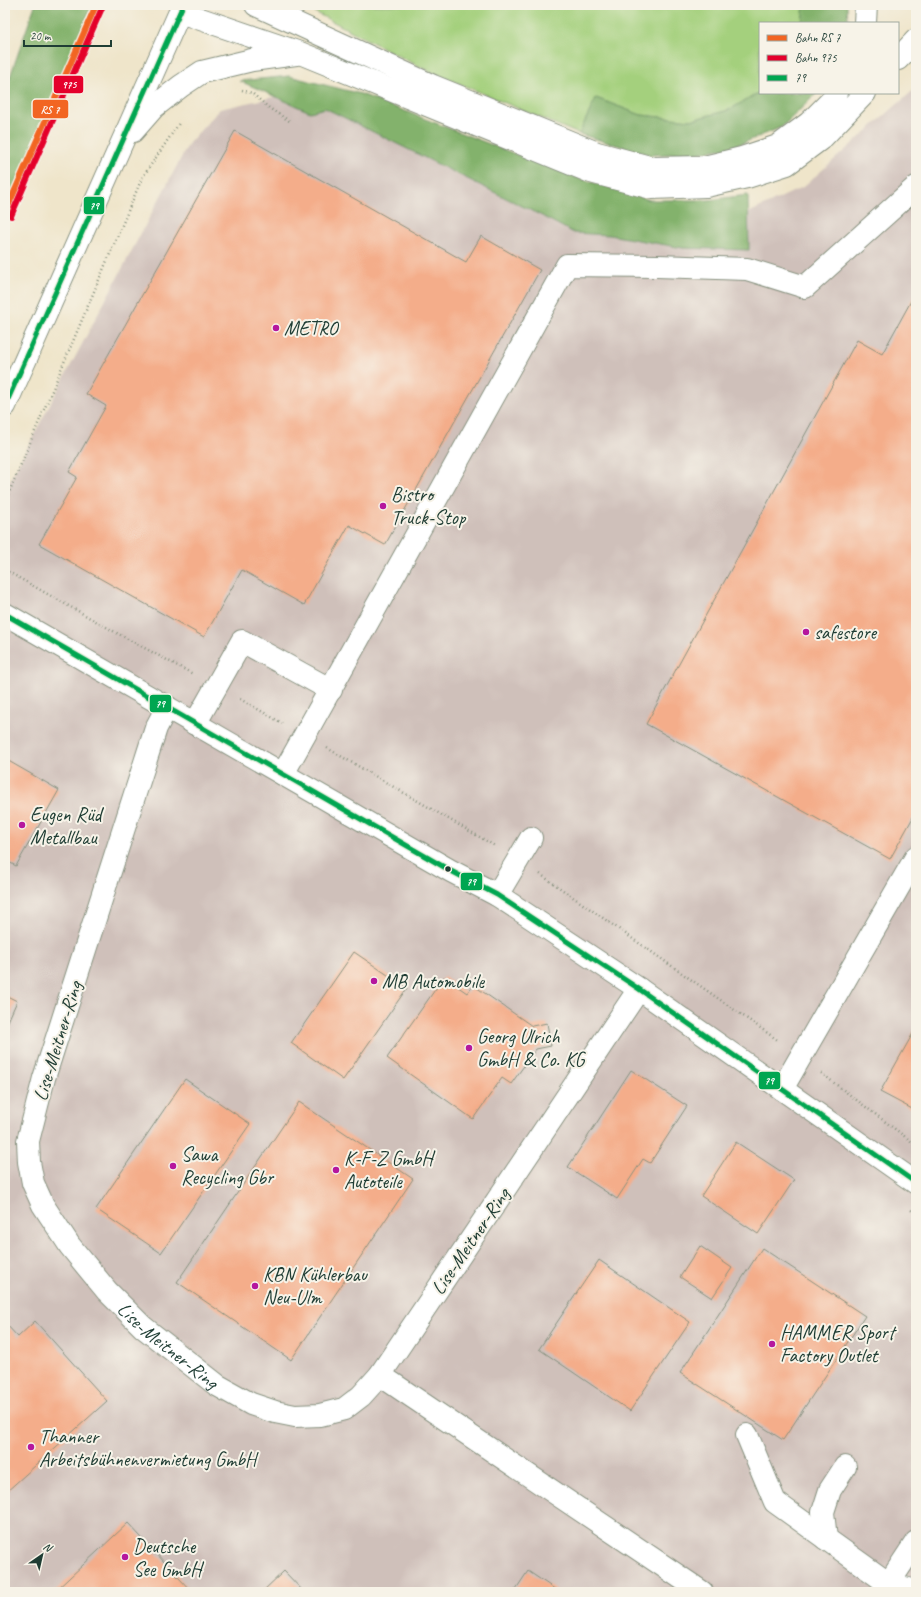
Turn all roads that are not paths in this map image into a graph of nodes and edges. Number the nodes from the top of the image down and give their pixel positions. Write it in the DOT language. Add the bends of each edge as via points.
graph roads {
  1 [pos="256,5"];
  2 [pos="866,5"];
  3 [pos="181,9"];
  4 [pos="865,22"];
  5 [pos="916,40"];
  6 [pos="300,53"];
  7 [pos="899,58"];
  8 [pos="836,94"];
  9 [pos="864,94"];
  10 [pos="121,143"];
  11 [pos="916,187"];
  12 [pos="5,406"];
  13 [pos="5,614"];
  14 [pos="331,690"];
  15 [pos="167,707"];
  16 [pos="195,724"];
  17 [pos="283,774"];
  18 [pos="531,838"];
  19 [pos="916,857"];
  20 [pos="497,895"];
  21 [pos="639,989"];
  22 [pos="782,1089"];
  23 [pos="916,1183"];
  24 [pos="380,1374"];
  25 [pos="747,1435"];
  26 [pos="845,1467"];
  27 [pos="826,1539"];
  28 [pos="916,1542"];
  29 [pos="886,1588"];
  30 [pos="916,1591"];
  31 [pos="702,1592"];
  1 -- 8 [label="main road" via="440,89 597,153 654,168 704,167 778,146 809,123"];
  2 -- 4 [label="main road"];
  3 -- 6 [label="main road"];
  3 -- 10 [label="main road"];
  5 -- 7 [label="main road"];
  6 -- 9 [label="main road" via="591,172 652,188 706,186 747,177 787,164 822,138"];
  6 -- 10 [label="main road" via="252,60 202,72 154,108"];
  10 -- 12 [label="main road"];
  11 -- 14 [label="main road" via="805,287 747,269 567,265"];
  13 -- 15 [label="main road"];
  14 -- 16 [label="main road" via="242,641"];
  14 -- 17 [label="main road"];
  15 -- 16 [label="main road"];
  15 -- 24 [label="main road, Lise-Meitner-Ring" via="156,728 44,1078 28,1141 33,1183 43,1205 70,1246 107,1291 143,1327 217,1385 251,1404 294,1416 320,1415 344,1409 361,1396"];
  16 -- 17 [label="main road"];
  17 -- 20 [label="main road"];
  18 -- 20 [label="main road"];
  19 -- 22 [label="main road"];
  20 -- 21 [label="main road"];
  21 -- 22 [label="main road"];
  21 -- 24 [label="main road, Lise-Meitner-Ring"];
  22 -- 23 [label="main road"];
  24 -- 31 [label="main road"];
  25 -- 27 [label="main road" via="775,1502"];
  26 -- 27 [label="main road" via="830,1490 823,1512"];
  27 -- 29 [label="main road"];
  28 -- 29 [label="main road"];
  29 -- 30 [label="main road"];
}
